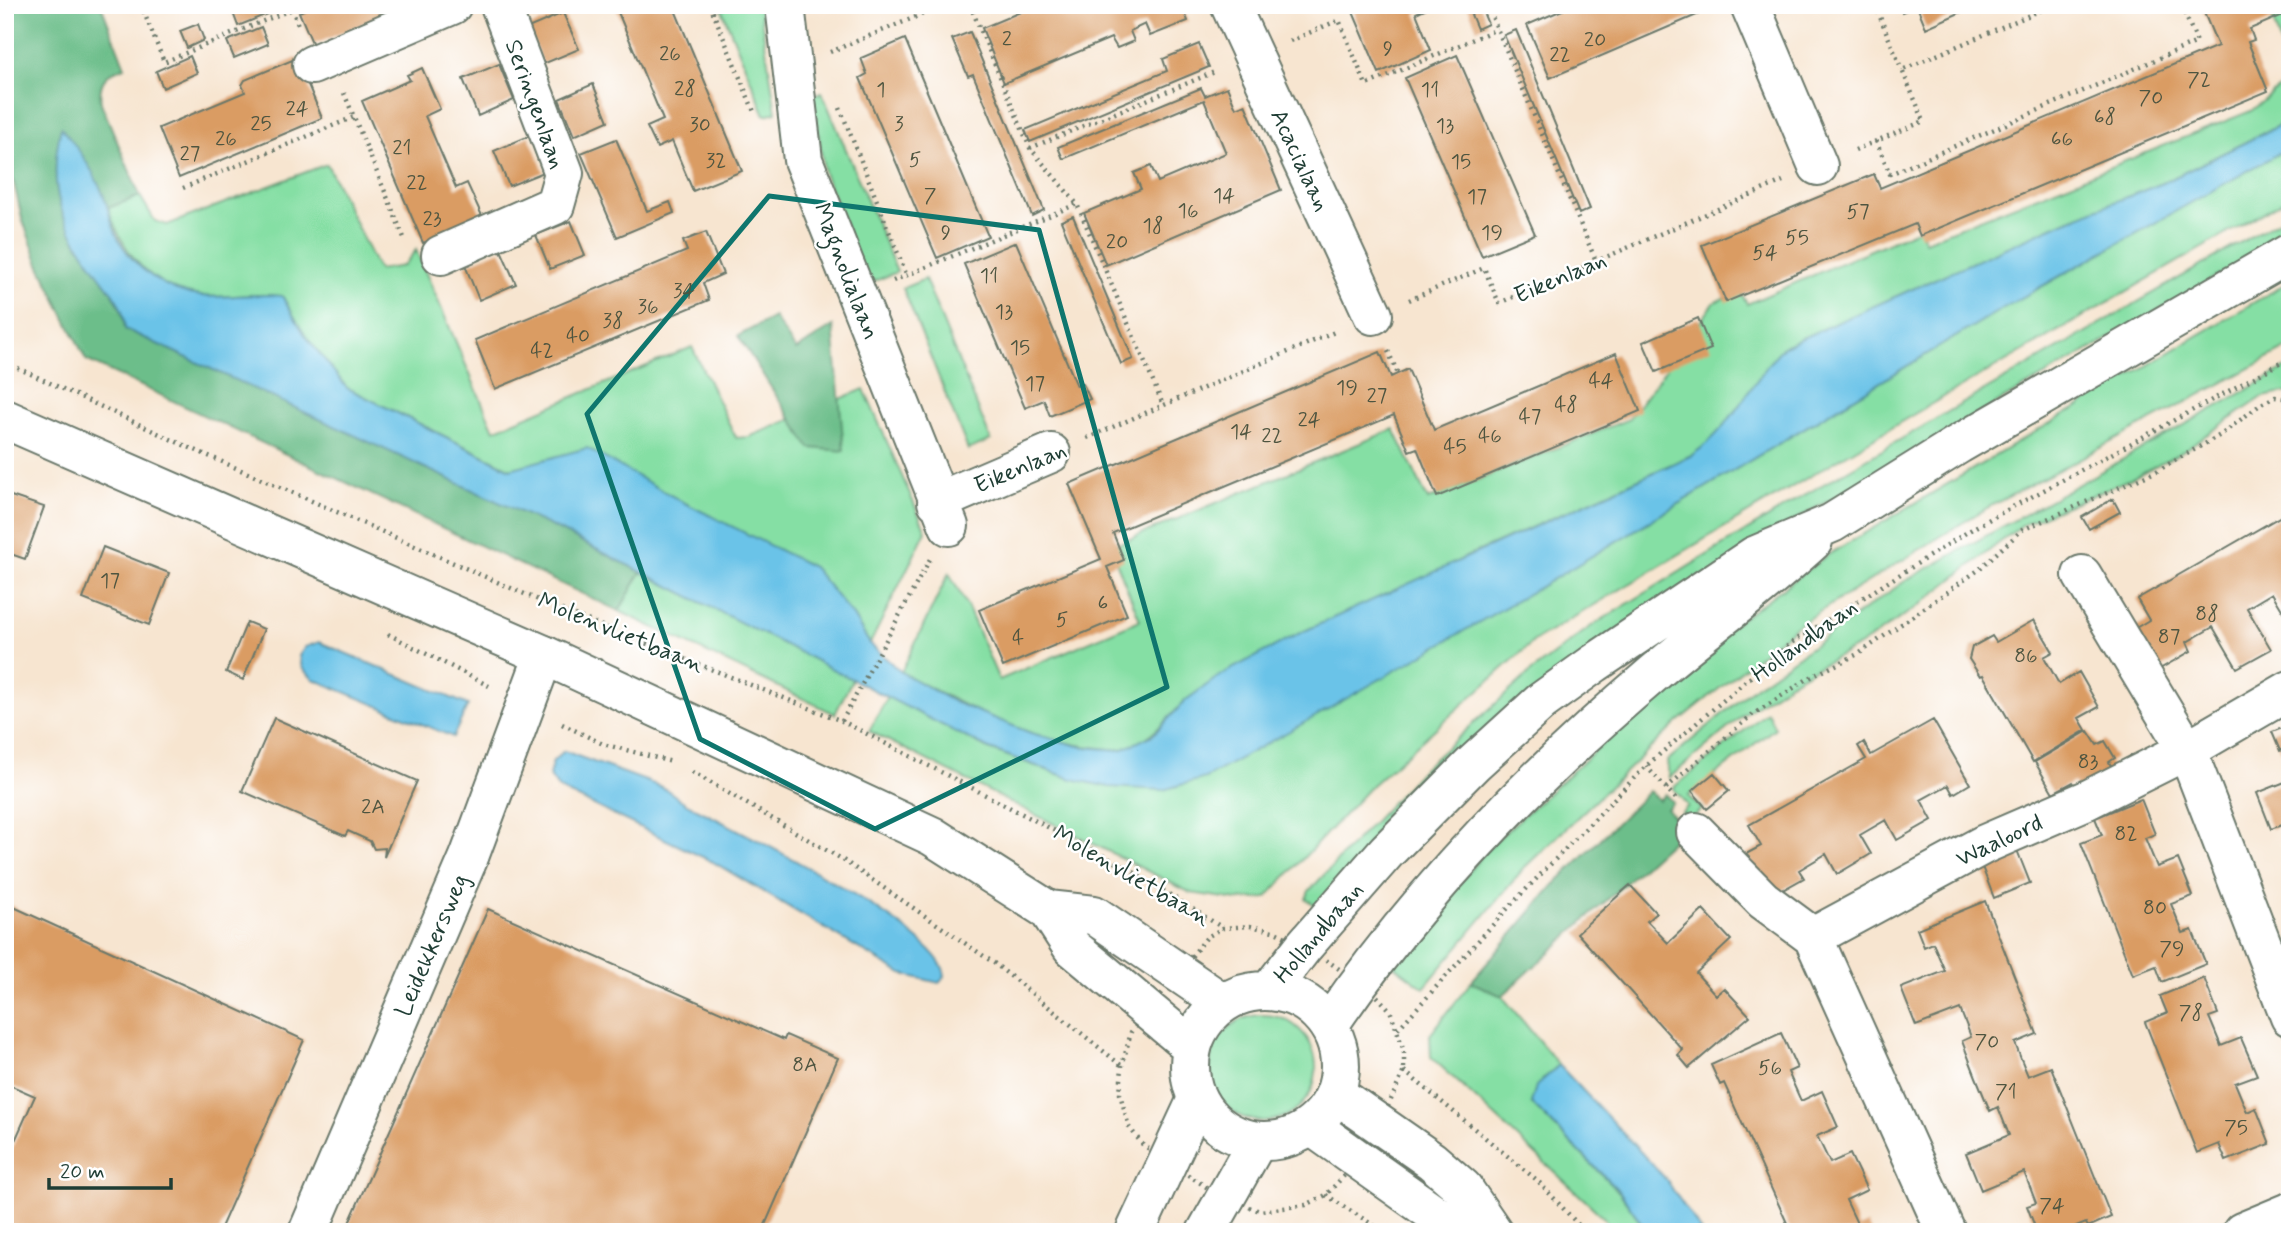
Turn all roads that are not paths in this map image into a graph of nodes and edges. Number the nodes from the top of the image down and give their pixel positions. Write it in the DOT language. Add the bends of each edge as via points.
graph roads {
  1 [pos="452,5"];
  2 [pos="500,5"];
  3 [pos="785,5"];
  4 [pos="1230,5"];
  5 [pos="1750,5"];
  6 [pos="321,61"];
  7 [pos="1818,166"];
  8 [pos="424,251"];
  9 [pos="2290,253"];
  10 [pos="1373,315"];
  11 [pos="5,419"];
  12 [pos="1051,453"];
  13 [pos="943,514"];
  14 [pos="1832,523"];
  15 [pos="2082,575"];
  16 [pos="544,655"];
  17 [pos="2290,690"];
  18 [pos="2187,750"];
  19 [pos="1696,832"];
  20 [pos="1048,910"];
  21 [pos="1813,937"];
  22 [pos="1270,990"];
  23 [pos="1223,1003"];
  24 [pos="2290,1017"];
  25 [pos="1329,1025"];
  26 [pos="1192,1047"];
  27 [pos="1336,1094"];
  28 [pos="1197,1099"];
  29 [pos="1311,1126"];
  30 [pos="1257,1142"];
  31 [pos="2290,1212"];
  32 [pos="1214,1215"];
  33 [pos="308,1232"];
  34 [pos="1135,1232"];
  35 [pos="1470,1232"];
  36 [pos="1493,1232"];
  37 [pos="1946,1232"];
  38 [pos="2242,1232"];
  1 -- 6 [label="street"];
  2 -- 8 [label="street, Seringenlaan" via="564,173 555,205"];
  3 -- 13 [label="street, Magnolialaan" via="803,160"];
  4 -- 10 [label="street, Acacialaan"];
  5 -- 7 [label="street"];
  9 -- 14 [label="street, Hollandbaan" via="1959,444"];
  11 -- 16 [label="street, Molenvlietbaan"];
  12 -- 13 [label="street, Eikenlaan"];
  14 -- 22 [label="street, Hollandbaan" via="1754,556 1542,701 1387,851"];
  14 -- 25 [label="street, Hollandbaan" via="1654,673 1492,825 1358,982"];
  15 -- 18 [label="street"];
  16 -- 20 [label="street, Molenvlietbaan" via="932,836"];
  16 -- 33 [label="street, Leidekkersweg" via="469,857"];
  17 -- 18 [label="street, Waaloord"];
  18 -- 21 [label="street, Waaloord" via="1985,844"];
  18 -- 24 [label="street"];
  19 -- 21 [label="street" via="1763,900"];
  20 -- 23 [label="street, Molenvlietbaan" via="1094,915"];
  20 -- 26 [label="street, Molenvlietbaan" via="1072,947"];
  21 -- 37 [label="street"];
  22 -- 23 [label="street" via="1245,992"];
  22 -- 25 [label="street" via="1303,1000"];
  23 -- 26 [label="street" via="1203,1022"];
  25 -- 27 [label="street" via="1339,1047"];
  26 -- 28 [label="street" via="1190,1073"];
  27 -- 29 [label="street"];
  27 -- 36 [label="street" via="1463,1188"];
  28 -- 30 [label="street" via="1212,1120 1233,1135"];
  28 -- 34 [label="street"];
  29 -- 30 [label="street" via="1286,1139"];
  29 -- 35 [label="street" via="1442,1219"];
  30 -- 32 [label="street"];
  31 -- 38 [label="street"];
}
